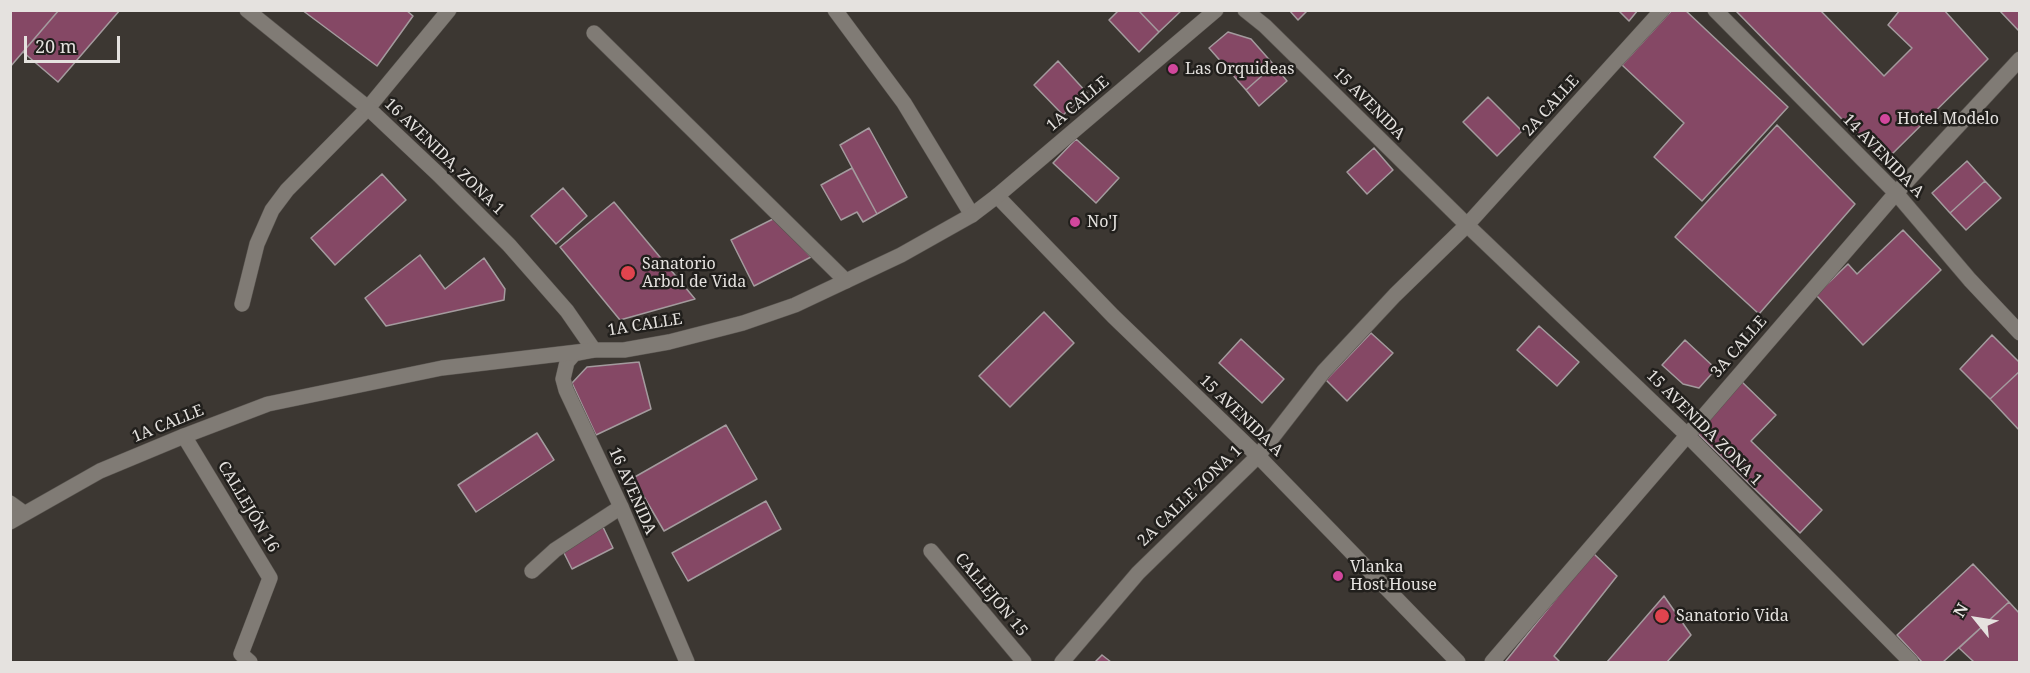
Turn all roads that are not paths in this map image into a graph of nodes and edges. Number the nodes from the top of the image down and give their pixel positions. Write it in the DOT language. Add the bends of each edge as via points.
graph roads {
  1 [pos="247,10"];
  2 [pos="449,10"];
  3 [pos="835,10"];
  4 [pos="1216,10"];
  5 [pos="1245,10"];
  6 [pos="1662,10"];
  7 [pos="1715,10"];
  8 [pos="594,33"];
  9 [pos="2019,59"];
  10 [pos="368,108"];
  11 [pos="1896,193"];
  12 [pos="998,196"];
  13 [pos="972,215"];
  14 [pos="1467,225"];
  15 [pos="846,281"];
  16 [pos="242,304"];
  17 [pos="2019,333"];
  18 [pos="594,350"];
  19 [pos="1687,435"];
  20 [pos="184,436"];
  21 [pos="1258,456"];
  22 [pos="10,503"];
  23 [pos="621,507"];
  24 [pos="24,513"];
  25 [pos="10,522"];
  26 [pos="931,551"];
  27 [pos="532,571"];
  28 [pos="250,663"];
  29 [pos="687,663"];
  30 [pos="1024,663"];
  31 [pos="1062,663"];
  32 [pos="1458,663"];
  33 [pos="1492,663"];
  34 [pos="1911,663"];
  1 -- 10 [label="street, 16 AVENIDA, ZONA 1"];
  2 -- 10 [label="street"];
  3 -- 13 [label="street" via="904,103"];
  4 -- 12 [label="street, 1A CALLE"];
  5 -- 14 [label="street, 15 AVENIDA"];
  6 -- 14 [label="street, 2A CALLE"];
  7 -- 11 [label="street, 14 AVENIDA A"];
  8 -- 15 [label="street"];
  9 -- 11 [label="street, 3A CALLE"];
  10 -- 16 [label="street" via="272,210 257,244"];
  10 -- 18 [label="street, 16 AVENIDA, ZONA 1" via="509,244 567,311"];
  11 -- 17 [label="street, 14 AVENIDA A"];
  11 -- 19 [label="street, 3A CALLE"];
  12 -- 13 [label="street, 1A CALLE"];
  12 -- 21 [label="street, 15 AVENIDA A" via="1113,316"];
  13 -- 15 [label="street, 1A CALLE"];
  14 -- 19 [label="street, 15 AVENIDA ZONA 1"];
  14 -- 21 [label="street, 2A CALLE ZONA 1" via="1324,371"];
  15 -- 18 [label="street, 1A CALLE" via="743,323 669,342 624,350"];
  18 -- 20 [label="street, 1A CALLE" via="442,368 268,404"];
  18 -- 23 [label="street, 16 AVENIDA" via="574,354 567,362 563,379"];
  19 -- 33 [label="street, 3A CALLE"];
  19 -- 34 [label="street, 15 AVENIDA ZONA 1"];
  20 -- 24 [label="street, 1A CALLE" via="100,471"];
  20 -- 28 [label="street, CALLEJÓN 16" via="270,578 241,654"];
  21 -- 31 [label="street, 2A CALLE ZONA 1" via="1138,573"];
  21 -- 32 [label="street, 15 AVENIDA A"];
  22 -- 24 [label="street"];
  23 -- 27 [label="street" via="555,550"];
  23 -- 29 [label="street, 16 AVENIDA"];
  24 -- 25 [label="street, 1A CALLE"];
  26 -- 30 [label="street, CALLEJÓN 15"];
}
